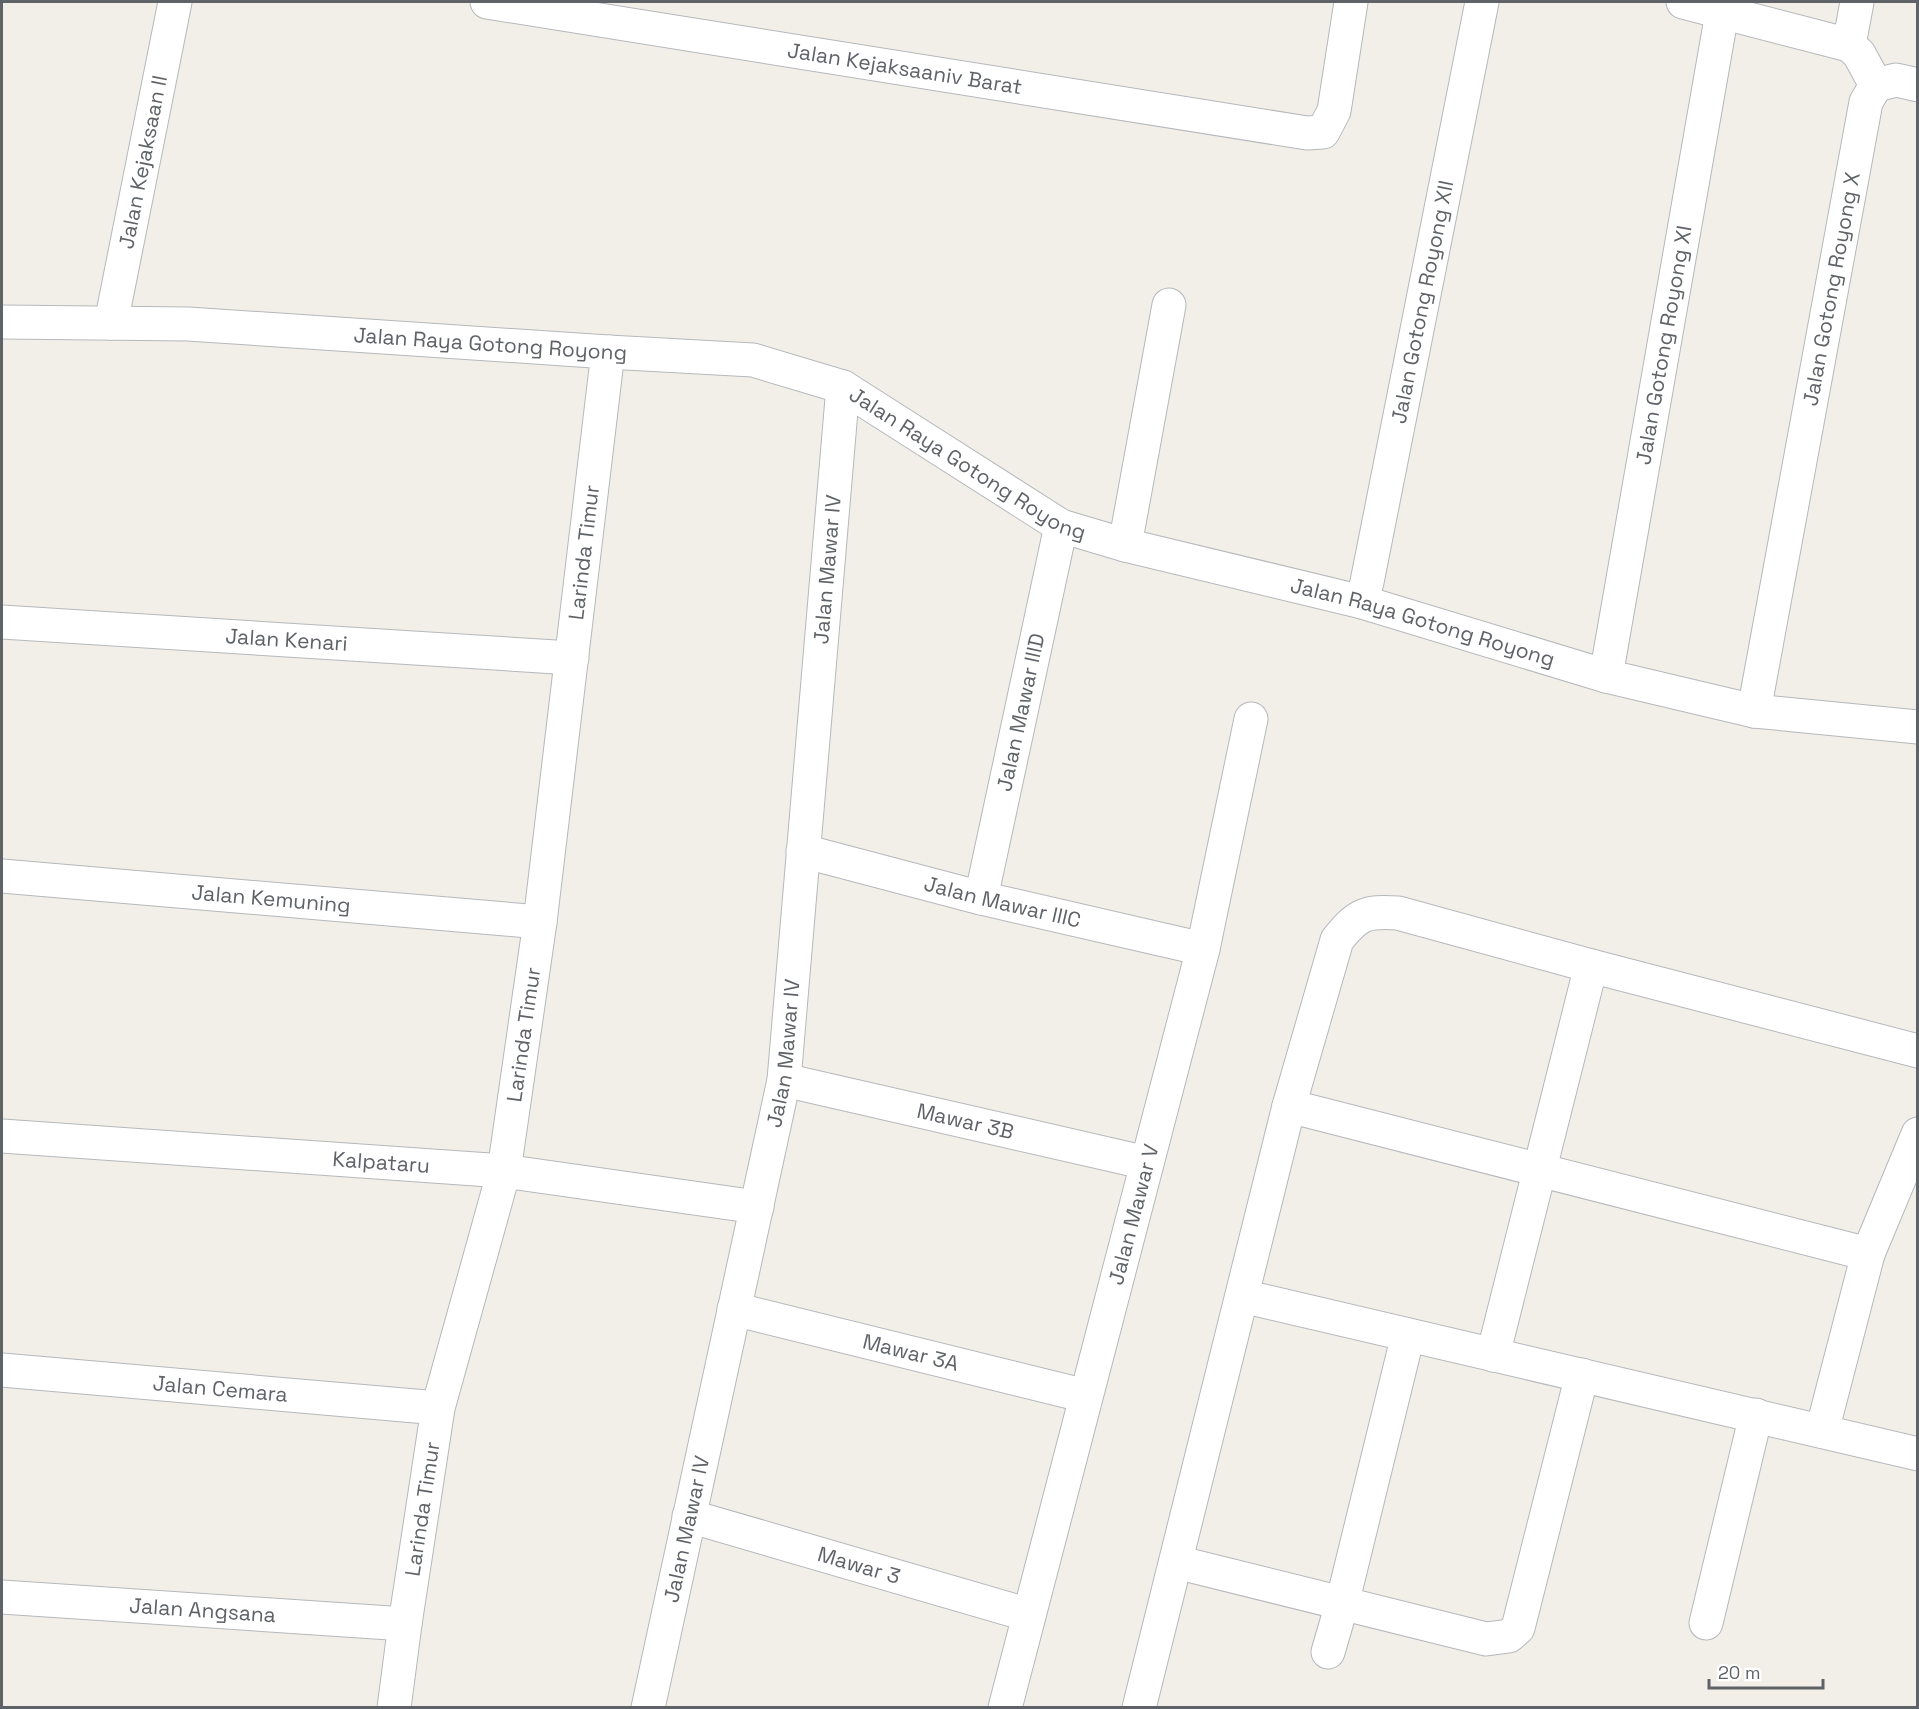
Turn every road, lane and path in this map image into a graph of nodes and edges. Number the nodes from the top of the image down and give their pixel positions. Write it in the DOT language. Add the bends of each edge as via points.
graph roads {
  1 [pos="175,2"];
  2 [pos="487,2"];
  3 [pos="1351,2"];
  4 [pos="1482,2"];
  5 [pos="1683,2"];
  6 [pos="1857,2"];
  7 [pos="1722,13"];
  8 [pos="670,16"];
  9 [pos="1849,45"];
  10 [pos="1876,85"];
  11 [pos="1917,85"];
  12 [pos="1169,305"];
  13 [pos="2,322"];
  14 [pos="111,323"];
  15 [pos="609,352"];
  16 [pos="843,387"];
  17 [pos="1061,526"];
  18 [pos="1125,545"];
  19 [pos="1362,602"];
  20 [pos="2,622"];
  21 [pos="572,658"];
  22 [pos="1605,676"];
  23 [pos="1754,711"];
  24 [pos="1251,719"];
  25 [pos="1917,727"];
  26 [pos="803,851"];
  27 [pos="2,876"];
  28 [pos="981,898"];
  29 [pos="540,922"];
  30 [pos="1203,949"];
  31 [pos="1591,966"];
  32 [pos="1917,1051"];
  33 [pos="784,1080"];
  34 [pos="1289,1106"];
  35 [pos="1917,1134"];
  36 [pos="2,1136"];
  37 [pos="1147,1163"];
  38 [pos="1539,1170"];
  39 [pos="504,1172"];
  40 [pos="757,1207"];
  41 [pos="1868,1254"];
  42 [pos="1242,1296"];
  43 [pos="734,1309"];
  44 [pos="1408,1335"];
  45 [pos="1493,1355"];
  46 [pos="2,1370"];
  47 [pos="1582,1375"];
  48 [pos="1086,1396"];
  49 [pos="438,1408"];
  50 [pos="1756,1415"];
  51 [pos="1822,1431"];
  52 [pos="1917,1454"];
  53 [pos="689,1516"];
  54 [pos="1176,1562"];
  55 [pos="2,1597"];
  56 [pos="1342,1605"];
  57 [pos="1029,1615"];
  58 [pos="1706,1623"];
  59 [pos="405,1624"];
  60 [pos="1328,1652"];
  61 [pos="652,1706"];
  62 [pos="394,1707"];
  63 [pos="1005,1707"];
  64 [pos="1139,1707"];
  1 -- 14 [label="street, Jalan Kejaksaan II"];
  2 -- 8 [label="street, Jalan Kejaksaaniv Barat"];
  3 -- 8 [label="street, Jalan Kejaksaaniv Barat" via="1334,111 1323,132 1307,133"];
  4 -- 19 [label="street, Jalan Gotong Royong XII"];
  5 -- 7 [label="street"];
  6 -- 9 [label="street"];
  7 -- 9 [label="street"];
  7 -- 22 [label="street, Jalan Gotong Royong XI"];
  9 -- 10 [label="street"];
  10 -- 11 [label="street" via="1896,80"];
  10 -- 23 [label="street, Jalan Gotong Royong X" via="1866,102"];
  12 -- 18 [label="street"];
  13 -- 14 [label="street, Jalan Raya Gotong Royong"];
  14 -- 15 [label="street, Jalan Raya Gotong Royong" via="188,324"];
  15 -- 16 [label="street, Jalan Raya Gotong Royong" via="753,360"];
  15 -- 21 [label="street, Larinda Timur"];
  16 -- 17 [label="street, Jalan Raya Gotong Royong"];
  16 -- 26 [label="street, Jalan Mawar IV"];
  17 -- 18 [label="street, Jalan Raya Gotong Royong"];
  17 -- 28 [label="street, Jalan Mawar IIID"];
  18 -- 19 [label="street, Jalan Raya Gotong Royong"];
  19 -- 22 [label="street, Jalan Raya Gotong Royong"];
  20 -- 21 [label="street, Jalan Kenari"];
  21 -- 29 [label="street, Larinda Timur"];
  22 -- 23 [label="street, Jalan Raya Gotong Royong"];
  23 -- 25 [label="street, Jalan Raya Gotong Royong"];
  24 -- 30 [label="street, Jalan Mawar V"];
  26 -- 28 [label="street, Jalan Mawar IIIC"];
  26 -- 33 [label="street, Jalan Mawar IV"];
  27 -- 29 [label="street, Jalan Kemuning"];
  28 -- 30 [label="street, Jalan Mawar IIIC"];
  29 -- 39 [label="street, Larinda Timur"];
  30 -- 37 [label="street, Jalan Mawar V"];
  31 -- 32 [label="street"];
  31 -- 34 [label="street" via="1398,913 1372,912 1352,922 1337,940"];
  31 -- 38 [label="street"];
  33 -- 37 [label="street, Mawar 3B"];
  33 -- 40 [label="street, Jalan Mawar IV"];
  34 -- 38 [label="street"];
  34 -- 42 [label="street"];
  35 -- 41 [label="street"];
  36 -- 39 [label="street, Kalpataru"];
  37 -- 48 [label="street, Jalan Mawar V"];
  38 -- 41 [label="street"];
  38 -- 45 [label="street"];
  39 -- 40 [label="street, Kalpataru"];
  39 -- 49 [label="street, Larinda Timur"];
  40 -- 43 [label="street, Jalan Mawar IV"];
  41 -- 51 [label="street"];
  42 -- 44 [label="street"];
  42 -- 54 [label="street"];
  43 -- 48 [label="street, Mawar 3A"];
  43 -- 53 [label="street, Jalan Mawar IV"];
  44 -- 45 [label="street"];
  44 -- 56 [label="street"];
  45 -- 47 [label="street"];
  46 -- 49 [label="street, Jalan Cemara"];
  47 -- 50 [label="street"];
  47 -- 56 [label="street" via="1518,1628 1509,1636 1486,1639"];
  48 -- 57 [label="street, Jalan Mawar V"];
  49 -- 59 [label="street, Larinda Timur"];
  50 -- 51 [label="street"];
  50 -- 58 [label="street"];
  51 -- 52 [label="street"];
  53 -- 57 [label="street, Mawar 3"];
  53 -- 61 [label="street, Jalan Mawar IV"];
  54 -- 56 [label="street"];
  54 -- 64 [label="street"];
  55 -- 59 [label="street, Jalan Angsana"];
  56 -- 60 [label="street"];
  57 -- 63 [label="street, Jalan Mawar V"];
  59 -- 62 [label="street, Larinda Timur"];
}
